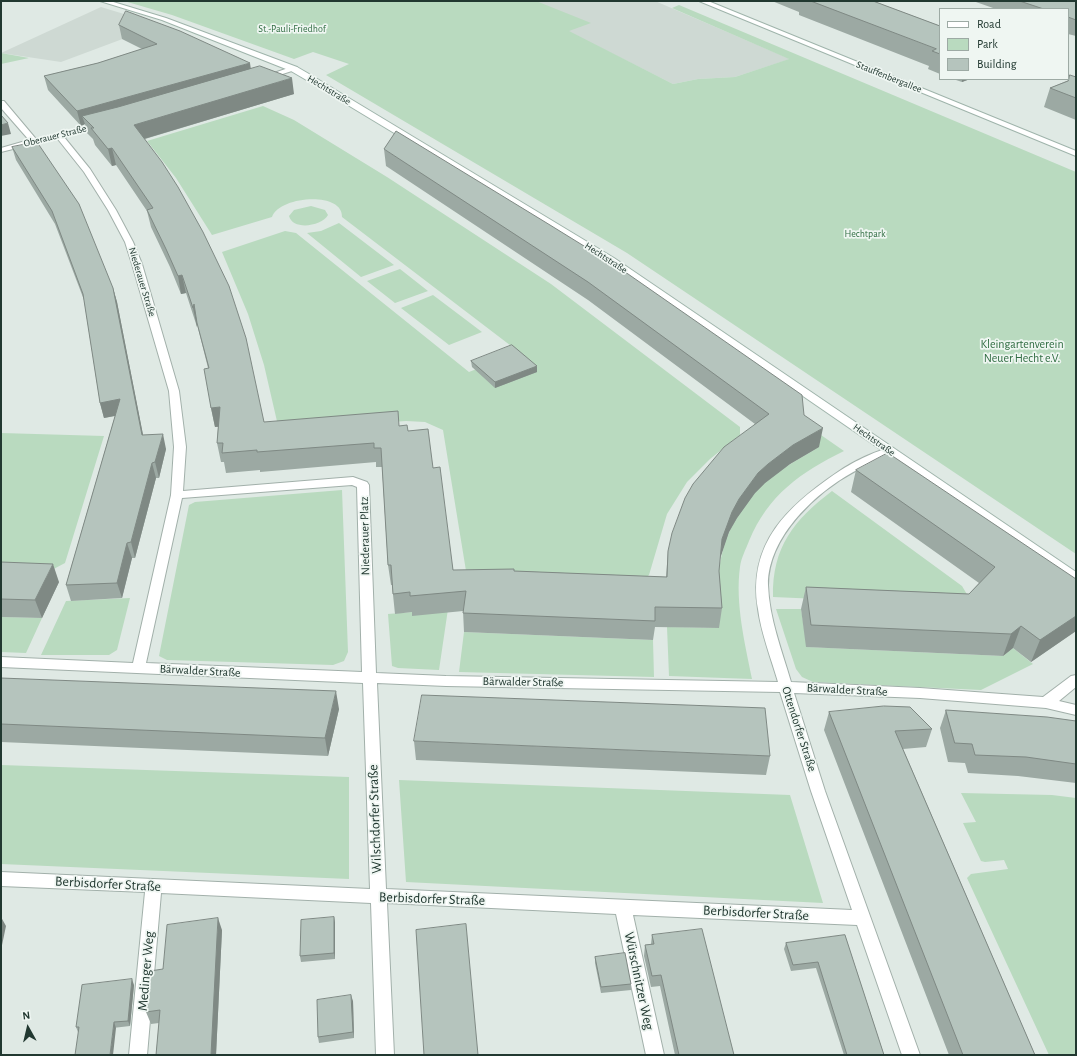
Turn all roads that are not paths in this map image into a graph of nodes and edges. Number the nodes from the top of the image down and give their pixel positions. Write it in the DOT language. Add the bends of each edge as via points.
graph roads {
  1 [pos="103,1"];
  2 [pos="702,1"];
  3 [pos="294,69"];
  4 [pos="256,80"];
  5 [pos="1,103"];
  6 [pos="111,122"];
  7 [pos="59,136"];
  8 [pos="35,142"];
  9 [pos="1,150"];
  10 [pos="1076,154"];
  11 [pos="889,450"];
  12 [pos="177,495"];
  13 [pos="1076,578"];
  14 [pos="1,662"];
  15 [pos="138,668"];
  16 [pos="370,678"];
  17 [pos="1076,680"];
  18 [pos="785,687"];
  19 [pos="1046,703"];
  20 [pos="1076,710"];
  21 [pos="1,879"];
  22 [pos="154,886"];
  23 [pos="378,896"];
  24 [pos="622,907"];
  25 [pos="863,918"];
  26 [pos="138,1055"];
  27 [pos="385,1055"];
  28 [pos="654,1055"];
  29 [pos="911,1055"];
  1 -- 3 [label="street, Hechtstraße" via="164,19"];
  2 -- 10 [label="street, Stauffenbergallee"];
  3 -- 4 [label="street"];
  3 -- 11 [label="street, Hechtstraße" via="611,260"];
  5 -- 8 [label="street"];
  6 -- 7 [label="street, Oberauer Straße"];
  7 -- 8 [label="street, Oberauer Straße"];
  7 -- 12 [label="street, Niederauer Straße" via="87,171 112,210 137,264 174,391 180,447"];
  8 -- 9 [label="street, Oberauer Straße"];
  11 -- 13 [label="street, Hechtstraße"];
  11 -- 18 [label="street, Ottendorfer Straße" via="852,468 818,491 791,516 770,549 762,584 764,610"];
  12 -- 15 [label="street"];
  12 -- 16 [label="street, Niederauer Platz" via="353,481 363,484"];
  14 -- 15 [label="street, Bärwalder Straße"];
  15 -- 16 [label="street, Bärwalder Straße"];
  16 -- 18 [label="street, Bärwalder Straße"];
  16 -- 23 [label="street, Wilschdorfer Straße"];
  17 -- 19 [label="street"];
  18 -- 19 [label="street, Bärwalder Straße" via="920,693"];
  18 -- 25 [label="street, Ottendorfer Straße" via="818,791"];
  19 -- 20 [label="street, Bärwalder Straße"];
  21 -- 22 [label="street, Berbisdorfer Straße"];
  22 -- 23 [label="street, Berbisdorfer Straße"];
  22 -- 26 [label="street, Medinger Weg"];
  23 -- 24 [label="street, Berbisdorfer Straße"];
  23 -- 27 [label="street, Wilschdorfer Straße"];
  24 -- 25 [label="street, Berbisdorfer Straße"];
  24 -- 28 [label="street, Würschnitzer Weg"];
  25 -- 29 [label="street, Ottendorfer Straße"];
}
